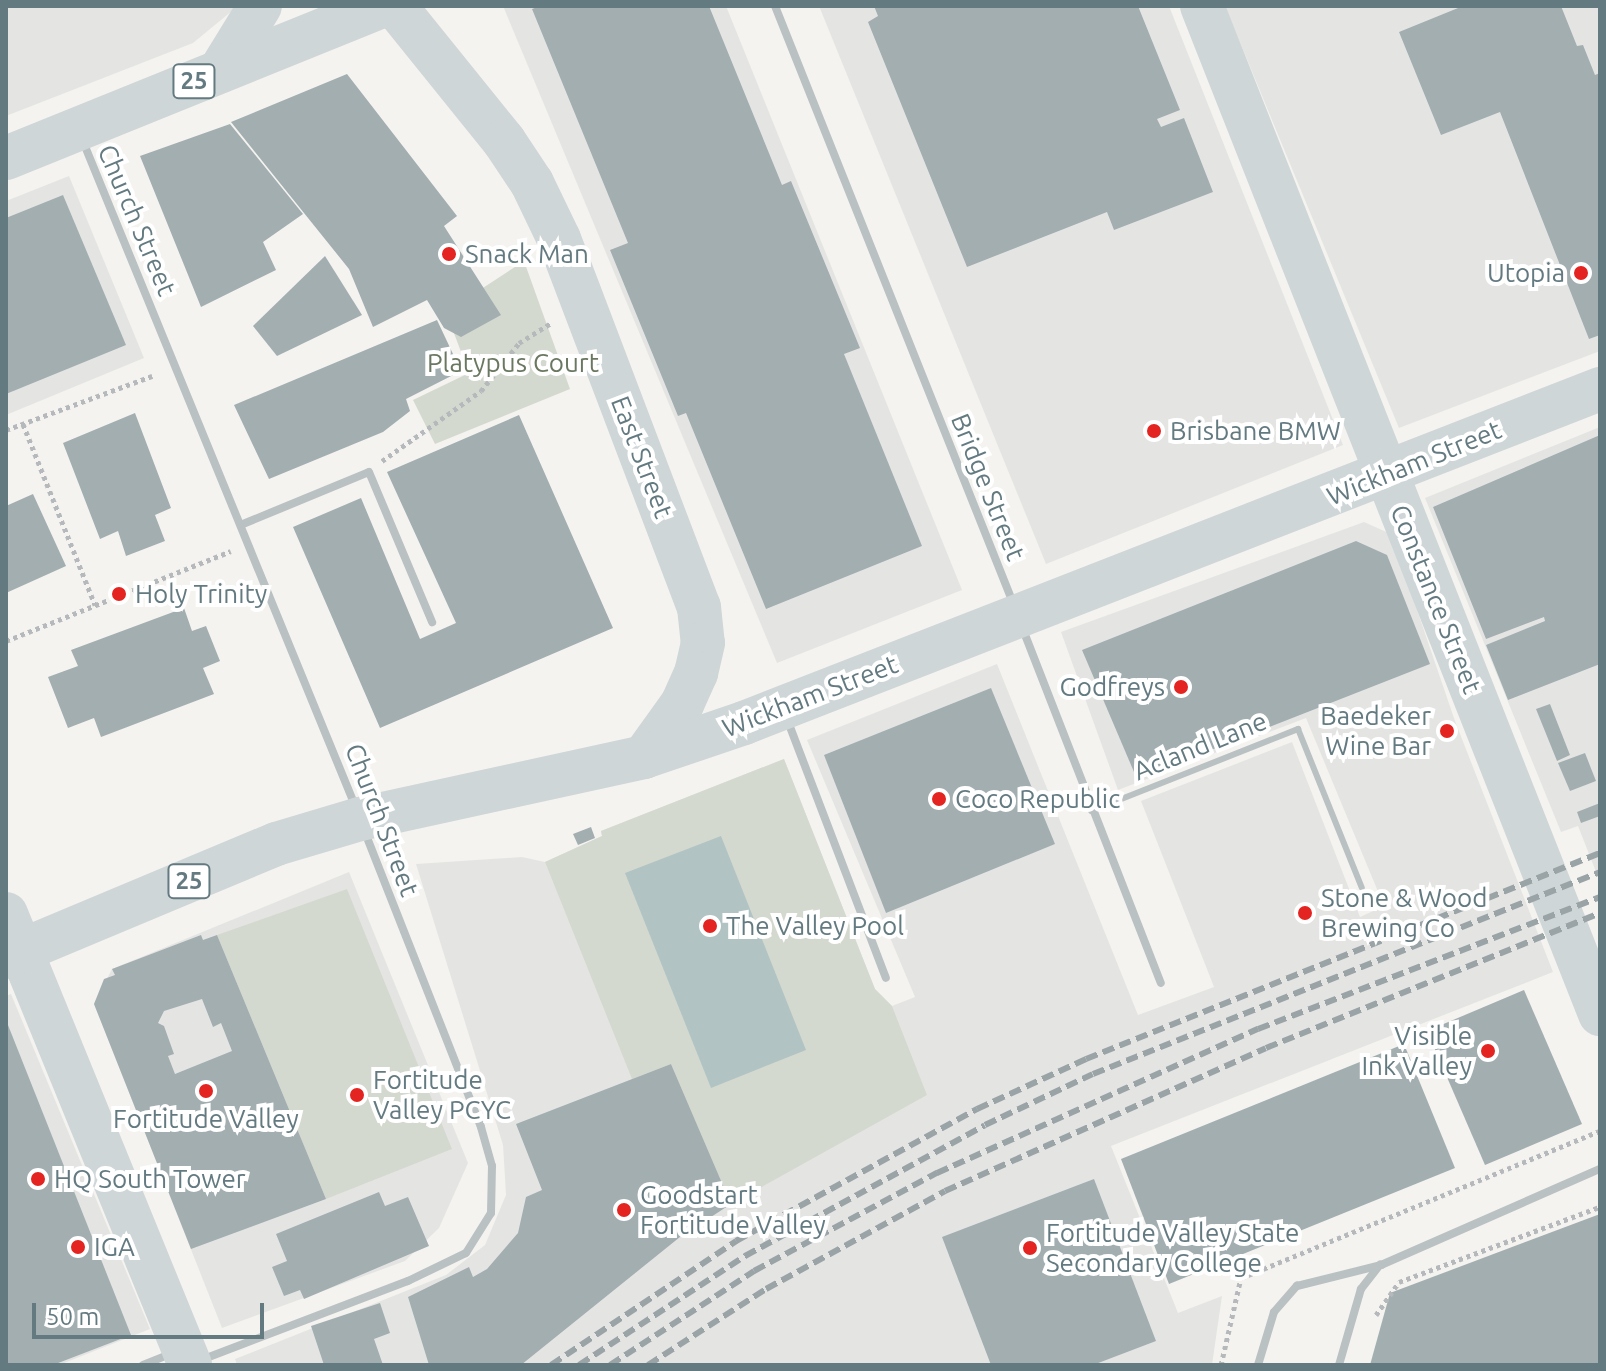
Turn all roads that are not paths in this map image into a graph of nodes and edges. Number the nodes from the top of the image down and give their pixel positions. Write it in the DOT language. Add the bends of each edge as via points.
graph roads {
  1 [pos="260,6"];
  2 [pos="382,6"];
  3 [pos="395,6"];
  4 [pos="775,6"];
  5 [pos="1202,6"];
  6 [pos="220,71"];
  7 [pos="78,129"];
  8 [pos="6,158"];
  9 [pos="1600,389"];
  10 [pos="1386,475"];
  11 [pos="243,524"];
  12 [pos="1018,616"];
  13 [pos="432,622"];
  14 [pos="782,707"];
  15 [pos="644,757"];
  16 [pos="1091,811"];
  17 [pos="360,819"];
  18 [pos="1362,888"];
  19 [pos="11,941"];
  20 [pos="886,978"];
  21 [pos="1161,983"];
  22 [pos="1600,1014"];
  23 [pos="1600,1169"];
  24 [pos="1381,1265"];
  25 [pos="187,1359"];
  26 [pos="143,1365"];
  27 [pos="1258,1365"];
  28 [pos="1339,1365"];
  1 -- 6 [label="main road"];
  2 -- 6 [label="main road, 25"];
  3 -- 15 [label="main road, East Street" via="532,183 559,239 699,607 703,643 696,673 682,704"];
  4 -- 12 [label="street, Bridge Street"];
  5 -- 10 [label="main road, Constance Street"];
  6 -- 7 [label="main road, 25"];
  7 -- 8 [label="main road, 25"];
  7 -- 11 [label="street, Church Street"];
  9 -- 10 [label="main road, Wickham Street"];
  10 -- 12 [label="main road, Wickham Street"];
  10 -- 22 [label="main road, Constance Street"];
  11 -- 13 [label="street" via="369,472"];
  11 -- 17 [label="street, Church Street"];
  12 -- 14 [label="main road, Wickham Street"];
  12 -- 16 [label="street, Bridge Street"];
  14 -- 15 [label="main road, Wickham Street"];
  14 -- 20 [label="street"];
  15 -- 17 [label="main road, Wickham Street / 25"];
  16 -- 18 [label="lane, Acland Lane" via="1298,729"];
  16 -- 21 [label="street, Bridge Street"];
  17 -- 19 [label="main road, Wickham Street / 25" via="276,844"];
  17 -- 25 [label="street, Church Street" via="481,1127 492,1166 491,1213 466,1253 408,1281"];
  19 -- 25 [label="main road"];
  23 -- 24 [label="street"];
  24 -- 27 [label="street" via="1297,1286 1274,1312"];
  24 -- 28 [label="street" via="1361,1289"];
  25 -- 26 [label="street, Church Street"];
}
